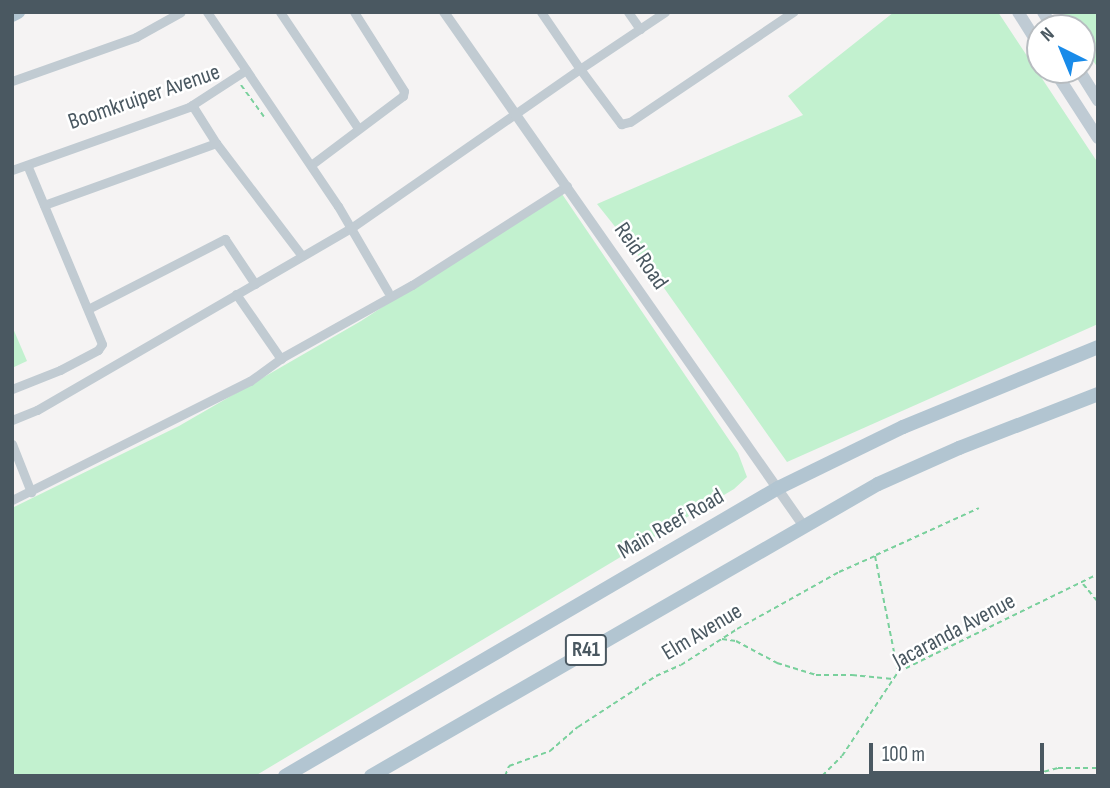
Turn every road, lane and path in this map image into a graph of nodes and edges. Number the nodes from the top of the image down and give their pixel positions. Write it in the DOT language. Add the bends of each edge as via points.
graph roads {
  1 [pos="18,12"];
  2 [pos="181,12"];
  3 [pos="207,12"];
  4 [pos="280,12"];
  5 [pos="354,12"];
  6 [pos="444,12"];
  7 [pos="541,12"];
  8 [pos="628,12"];
  9 [pos="664,12"];
  10 [pos="793,12"];
  11 [pos="12,15"];
  12 [pos="640,29"];
  13 [pos="580,69"];
  14 [pos="246,70"];
  15 [pos="12,81"];
  16 [pos="1063,84"];
  17 [pos="1088,84"];
  18 [pos="222,86"];
  19 [pos="1098,100"];
  20 [pos="192,105"];
  21 [pos="518,113"];
  22 [pos="264,117"];
  23 [pos="358,128"];
  24 [pos="1098,138"];
  25 [pos="216,143"];
  26 [pos="27,164"];
  27 [pos="311,165"];
  28 [pos="12,170"];
  29 [pos="567,186"];
  30 [pos="44,205"];
  31 [pos="351,228"];
  32 [pos="302,256"];
  33 [pos="255,284"];
  34 [pos="388,292"];
  35 [pos="236,294"];
  36 [pos="88,309"];
  37 [pos="1098,346"];
  38 [pos="281,359"];
  39 [pos="12,389"];
  40 [pos="1098,394"];
  41 [pos="12,420"];
  42 [pos="12,444"];
  43 [pos="779,488"];
  44 [pos="31,492"];
  45 [pos="12,500"];
  46 [pos="979,508"];
  47 [pos="803,525"];
  48 [pos="875,556"];
  49 [pos="1098,574"];
  50 [pos="1082,583"];
  51 [pos="1098,601"];
  52 [pos="721,639"];
  53 [pos="898,673"];
  54 [pos="893,680"];
  55 [pos="1098,768"];
  56 [pos="285,776"];
  57 [pos="371,776"];
  58 [pos="505,776"];
  59 [pos="822,776"];
  60 [pos="1028,776"];
  1 -- 11 [label="main road"];
  2 -- 15 [label="street" via="136,37"];
  3 -- 14 [label="street"];
  4 -- 23 [label="street"];
  5 -- 23 [label="street" via="404,91"];
  6 -- 21 [label="street, Reid Road"];
  7 -- 13 [label="street"];
  8 -- 12 [label="street"];
  9 -- 12 [label="street"];
  10 -- 13 [label="street" via="630,122 621,124"];
  12 -- 13 [label="street"];
  13 -- 21 [label="street"];
  14 -- 18 [label="street"];
  14 -- 27 [label="street"];
  16 -- 24 [label="main road"];
  17 -- 19 [label="main road"];
  18 -- 20 [label="street"];
  18 -- 22 [label="path, Boomkruiper Avenue" via="240,84"];
  20 -- 25 [label="street"];
  20 -- 26 [label="street"];
  21 -- 29 [label="street, Reid Road"];
  21 -- 31 [label="street"];
  23 -- 27 [label="street"];
  25 -- 30 [label="street"];
  25 -- 32 [label="street"];
  26 -- 28 [label="street"];
  26 -- 30 [label="street"];
  27 -- 31 [label="street"];
  29 -- 38 [label="street" via="412,285"];
  29 -- 43 [label="street, Reid Road"];
  30 -- 36 [label="street"];
  31 -- 32 [label="street"];
  31 -- 34 [label="street"];
  32 -- 33 [label="street"];
  33 -- 35 [label="street"];
  33 -- 36 [label="street" via="225,239"];
  35 -- 38 [label="street"];
  35 -- 41 [label="street" via="37,410"];
  36 -- 39 [label="street" via="102,344 98,350"];
  37 -- 43 [label="main road, Main Reef Road / R41" via="903,427"];
  38 -- 44 [label="street" via="202,408"];
  40 -- 47 [label="main road, R41" via="959,447"];
  42 -- 44 [label="street"];
  43 -- 47 [label="street, Reid Road"];
  43 -- 56 [label="main road, Main Reef Road / R41"];
  44 -- 45 [label="street"];
  46 -- 48 [label="path, Elm Avenue"];
  47 -- 57 [label="main road, R41"];
  48 -- 52 [label="path, Elm Avenue"];
  48 -- 53 [label="path"];
  49 -- 50 [label="path, Jacaranda Avenue"];
  50 -- 51 [label="path"];
  50 -- 53 [label="path, Jacaranda Avenue"];
  52 -- 54 [label="path" via="816,675"];
  52 -- 58 [label="path, Elm Avenue" via="593,717 550,751 514,763"];
  53 -- 54 [label="path, Jacaranda Avenue"];
  54 -- 59 [label="path, Jacaranda Avenue" via="842,756"];
  55 -- 60 [label="path" via="1058,768"];
}
